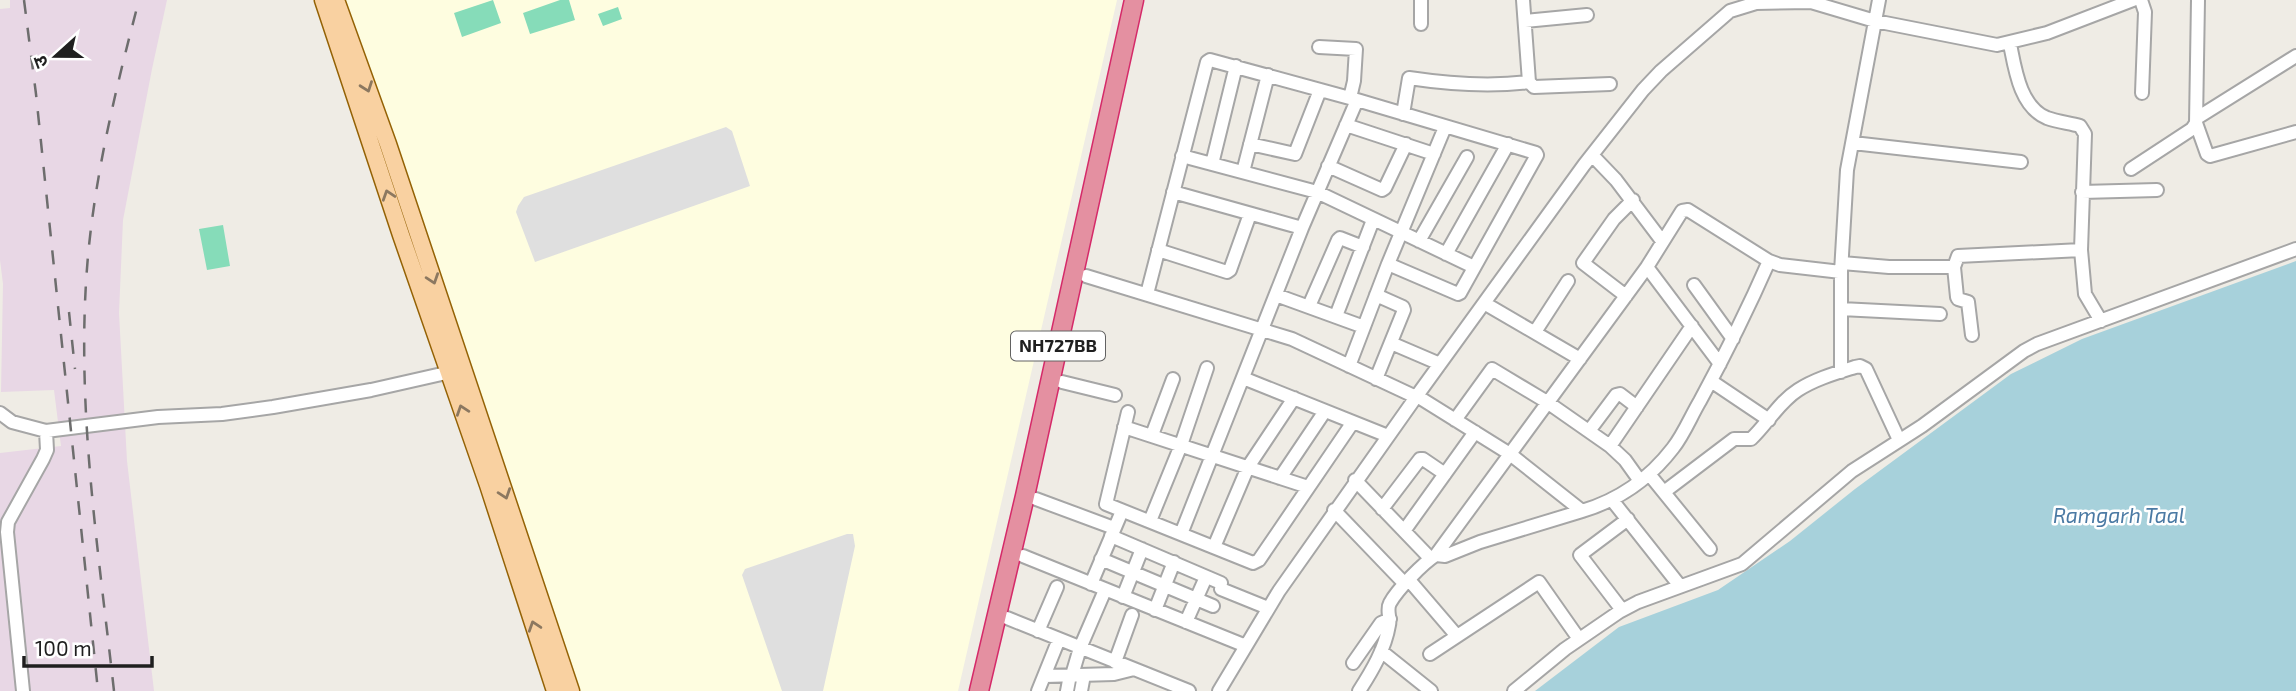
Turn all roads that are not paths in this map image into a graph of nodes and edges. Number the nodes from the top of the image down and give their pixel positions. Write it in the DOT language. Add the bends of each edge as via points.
graph roads {
  1 [pos="323,0"];
  2 [pos="336,0"];
  3 [pos="1134,0"];
  4 [pos="1146,0"];
  5 [pos="1421,0"];
  6 [pos="1523,0"];
  7 [pos="1879,0"];
  8 [pos="2133,0"];
  9 [pos="2141,0"];
  10 [pos="2198,0"];
  11 [pos="1587,15"];
  12 [pos="1525,21"];
  13 [pos="1875,21"];
  14 [pos="1422,24"];
  15 [pos="2010,44"];
  16 [pos="1319,47"];
  17 [pos="2296,57"];
  18 [pos="1236,66"];
  19 [pos="1268,75"];
  20 [pos="1529,82"];
  21 [pos="1610,84"];
  22 [pos="1320,90"];
  23 [pos="2142,93"];
  24 [pos="1353,99"];
  25 [pos="1403,114"];
  26 [pos="2197,120"];
  27 [pos="1346,125"];
  28 [pos="1445,127"];
  29 [pos="2296,132"];
  30 [pos="1853,142"];
  31 [pos="1250,144"];
  32 [pos="1406,144"];
  33 [pos="1508,144"];
  34 [pos="1434,154"];
  35 [pos="1592,155"];
  36 [pos="1182,156"];
  37 [pos="1467,157"];
  38 [pos="2021,162"];
  39 [pos="1212,164"];
  40 [pos="1328,166"];
  41 [pos="2131,169"];
  42 [pos="1243,173"];
  43 [pos="2157,190"];
  44 [pos="1173,192"];
  45 [pos="1317,192"];
  46 [pos="2082,192"];
  47 [pos="1633,200"];
  48 [pos="1251,214"];
  49 [pos="1373,220"];
  50 [pos="1302,228"];
  51 [pos="1401,233"];
  52 [pos="1419,241"];
  53 [pos="1662,241"];
  54 [pos="1363,247"];
  55 [pos="2296,248"];
  56 [pos="1158,250"];
  57 [pos="2081,250"];
  58 [pos="1446,254"];
  59 [pos="1769,261"];
  60 [pos="1388,264"];
  61 [pos="1474,267"];
  62 [pos="1647,267"];
  63 [pos="1841,267"];
  64 [pos="1954,267"];
  65 [pos="1086,276"];
  66 [pos="1568,281"];
  67 [pos="1694,285"];
  68 [pos="1147,294"];
  69 [pos="1276,295"];
  70 [pos="1376,295"];
  71 [pos="1626,296"];
  72 [pos="1484,303"];
  73 [pos="1309,306"];
  74 [pos="1841,309"];
  75 [pos="1940,314"];
  76 [pos="1336,316"];
  77 [pos="2101,321"];
  78 [pos="1692,326"];
  79 [pos="1364,327"];
  80 [pos="1262,329"];
  81 [pos="1535,332"];
  82 [pos="1972,335"];
  83 [pos="1734,339"];
  84 [pos="1391,343"];
  85 [pos="1580,359"];
  86 [pos="1440,364"];
  87 [pos="1720,364"];
  88 [pos="1349,366"];
  89 [pos="1208,368"];
  90 [pos="456,370"];
  91 [pos="1841,372"];
  92 [pos="1243,378"];
  93 [pos="1173,379"];
  94 [pos="1376,379"];
  95 [pos="1711,380"];
  96 [pos="1062,382"];
  97 [pos="1115,395"];
  98 [pos="1416,397"];
  99 [pos="1294,398"];
  100 [pos="1547,402"];
  101 [pos="1637,407"];
  102 [pos="1325,411"];
  103 [pos="1128,412"];
  104 [pos="0,413"];
  105 [pos="1455,420"];
  106 [pos="1769,420"];
  107 [pos="1353,422"];
  108 [pos="1124,427"];
  109 [pos="46,431"];
  110 [pos="1589,431"];
  111 [pos="1475,432"];
  112 [pos="1152,435"];
  113 [pos="1388,436"];
  114 [pos="1899,440"];
  115 [pos="1181,445"];
  116 [pos="1610,446"];
  117 [pos="1510,454"];
  118 [pos="1213,455"];
  119 [pos="1248,467"];
  120 [pos="1445,474"];
  121 [pos="1644,477"];
  122 [pos="1280,478"];
  123 [pos="1355,480"];
  124 [pos="1308,487"];
  125 [pos="1664,492"];
  126 [pos="1036,499"];
  127 [pos="1612,500"];
  128 [pos="1382,509"];
  129 [pos="1334,510"];
  130 [pos="1122,511"];
  131 [pos="1582,511"];
  132 [pos="1628,519"];
  133 [pos="1150,521"];
  134 [pos="1404,531"];
  135 [pos="1113,532"];
  136 [pos="1181,534"];
  137 [pos="1214,547"];
  138 [pos="1142,549"];
  139 [pos="1710,549"];
  140 [pos="1023,556"];
  141 [pos="1433,557"];
  142 [pos="1101,559"];
  143 [pos="1174,562"];
  144 [pos="1133,573"];
  145 [pos="1206,576"];
  146 [pos="1407,582"];
  147 [pos="1091,584"];
  148 [pos="1164,586"];
  149 [pos="1681,586"];
  150 [pos="1057,587"];
  151 [pos="1105,590"];
  152 [pos="1123,597"];
  153 [pos="1196,599"];
  154 [pos="1213,606"];
  155 [pos="1268,608"];
  156 [pos="1155,610"];
  157 [pos="1622,610"];
  158 [pos="1132,615"];
  159 [pos="1007,618"];
  160 [pos="1390,619"];
  161 [pos="1186,622"];
  162 [pos="1038,631"];
  163 [pos="1457,636"];
  164 [pos="1059,639"];
  165 [pos="1573,643"];
  166 [pos="1246,646"];
  167 [pos="1080,648"];
  168 [pos="1381,651"];
  169 [pos="1430,654"];
  170 [pos="1115,662"];
  171 [pos="1353,663"];
  172 [pos="1133,669"];
  173 [pos="1075,675"];
  174 [pos="1045,676"];
  175 [pos="23,691"];
  176 [pos="555,691"];
  177 [pos="571,691"];
  178 [pos="979,691"];
  179 [pos="990,691"];
  180 [pos="1038,691"];
  181 [pos="1067,691"];
  182 [pos="1081,691"];
  183 [pos="1189,691"];
  184 [pos="1219,691"];
  185 [pos="1359,691"];
  186 [pos="1431,691"];
  187 [pos="1514,691"];
  90 -- 1 [label="main road, one-way" via="397,225"];
  2 -- 90 [label="main road, one-way" via="388,144"];
  3 -- 178 [label="highway, NH727BB"];
  4 -- 65 [label="highway, NH727BB"];
  5 -- 14 [label="street"];
  6 -- 12 [label="street"];
  7 -- 13 [label="street"];
  8 -- 15 [label="street"];
  9 -- 23 [label="street" via="2145,12"];
  10 -- 26 [label="street"];
  11 -- 12 [label="street"];
  12 -- 20 [label="street"];
  13 -- 15 [label="street" via="1997,46"];
  13 -- 30 [label="street"];
  13 -- 35 [label="street" via="1811,2 1756,3 1730,11 1661,71"];
  15 -- 46 [label="street" via="2020,83 2037,112 2084,129"];
  16 -- 24 [label="street" via="1356,49"];
  17 -- 26 [label="street"];
  18 -- 19 [label="street"];
  18 -- 36 [label="street" via="1207,62"];
  18 -- 39 [label="street"];
  19 -- 22 [label="street"];
  19 -- 31 [label="street"];
  20 -- 21 [label="street" via="1534,87"];
  20 -- 25 [label="street" via="1464,85 1409,78"];
  22 -- 24 [label="street"];
  22 -- 31 [label="street" via="1294,154"];
  24 -- 25 [label="street"];
  24 -- 27 [label="street"];
  25 -- 28 [label="street"];
  26 -- 29 [label="street" via="2210,156"];
  26 -- 41 [label="street"];
  27 -- 32 [label="street"];
  27 -- 40 [label="street"];
  28 -- 33 [label="street"];
  28 -- 34 [label="street"];
  30 -- 38 [label="street"];
  30 -- 63 [label="street"];
  31 -- 42 [label="street"];
  32 -- 34 [label="street"];
  32 -- 40 [label="street" via="1382,190"];
  33 -- 58 [label="street"];
  33 -- 61 [label="street" via="1537,155"];
  34 -- 51 [label="street"];
  35 -- 47 [label="street"];
  35 -- 72 [label="street"];
  36 -- 39 [label="street"];
  36 -- 44 [label="street"];
  37 -- 52 [label="street"];
  39 -- 42 [label="street"];
  40 -- 45 [label="street"];
  42 -- 45 [label="street"];
  43 -- 46 [label="street"];
  44 -- 48 [label="street"];
  44 -- 56 [label="street"];
  45 -- 49 [label="street"];
  45 -- 50 [label="street"];
  46 -- 57 [label="street"];
  47 -- 53 [label="street"];
  47 -- 71 [label="street" via="1583,262"];
  48 -- 50 [label="street"];
  48 -- 56 [label="street" via="1227,272"];
  49 -- 51 [label="street"];
  49 -- 54 [label="street"];
  50 -- 69 [label="street"];
  51 -- 52 [label="street"];
  51 -- 60 [label="street"];
  52 -- 58 [label="street"];
  53 -- 59 [label="street" via="1686,210"];
  53 -- 62 [label="street"];
  54 -- 73 [label="street" via="1338,240"];
  54 -- 76 [label="street"];
  55 -- 77 [label="street"];
  56 -- 68 [label="street"];
  57 -- 64 [label="street" via="1958,256"];
  57 -- 77 [label="street" via="2085,294"];
  58 -- 61 [label="street"];
  59 -- 63 [label="street"];
  59 -- 83 [label="street"];
  60 -- 61 [label="street" via="1458,294"];
  60 -- 70 [label="street"];
  62 -- 71 [label="street"];
  62 -- 78 [label="street"];
  63 -- 64 [label="street"];
  63 -- 74 [label="street"];
  64 -- 82 [label="street" via="1956,297 1968,302"];
  65 -- 68 [label="street"];
  65 -- 96 [label="highway, NH727BB"];
  66 -- 81 [label="street"];
  67 -- 83 [label="street"];
  68 -- 80 [label="street"];
  69 -- 73 [label="street"];
  69 -- 80 [label="street"];
  70 -- 79 [label="street"];
  70 -- 84 [label="street" via="1404,308"];
  71 -- 85 [label="street"];
  72 -- 81 [label="street"];
  72 -- 86 [label="street"];
  73 -- 76 [label="street"];
  74 -- 75 [label="street"];
  74 -- 91 [label="street"];
  76 -- 79 [label="street"];
  77 -- 114 [label="street" via="2024,351"];
  78 -- 87 [label="street"];
  78 -- 101 [label="street"];
  79 -- 88 [label="street"];
  80 -- 88 [label="street"];
  80 -- 92 [label="street"];
  81 -- 85 [label="street"];
  83 -- 87 [label="street"];
  84 -- 86 [label="street"];
  84 -- 94 [label="street"];
  85 -- 100 [label="street"];
  86 -- 98 [label="street"];
  87 -- 95 [label="street"];
  88 -- 94 [label="street"];
  89 -- 115 [label="street"];
  90 -- 109 [label="street" via="273,407"];
  176 -- 90 [label="main road, one-way"];
  90 -- 177 [label="main road, one-way"];
  91 -- 106 [label="street" via="1797,391"];
  91 -- 114 [label="street" via="1860,366 1866,369"];
  92 -- 99 [label="street"];
  92 -- 118 [label="street"];
  93 -- 112 [label="street"];
  94 -- 98 [label="street"];
  95 -- 106 [label="street"];
  95 -- 121 [label="street" via="1674,447"];
  96 -- 97 [label="street"];
  96 -- 126 [label="highway, NH727BB"];
  98 -- 105 [label="street"];
  98 -- 113 [label="street"];
  99 -- 102 [label="street"];
  99 -- 119 [label="street"];
  100 -- 105 [label="street" via="1492,369"];
  100 -- 110 [label="street"];
  100 -- 117 [label="street"];
  101 -- 110 [label="street" via="1616,395"];
  101 -- 116 [label="street"];
  102 -- 107 [label="street"];
  102 -- 122 [label="street"];
  103 -- 108 [label="street"];
  104 -- 109 [label="street" via="12,422"];
  105 -- 111 [label="street"];
  106 -- 125 [label="street" via="1751,439 1734,439"];
  107 -- 113 [label="street"];
  107 -- 124 [label="street"];
  108 -- 112 [label="street"];
  108 -- 130 [label="street" via="1106,502"];
  109 -- 175 [label="street" via="47,450 7,532"];
  110 -- 116 [label="street"];
  111 -- 117 [label="street"];
  111 -- 120 [label="street"];
  112 -- 115 [label="street"];
  113 -- 123 [label="street"];
  114 -- 149 [label="street" via="1852,471 1742,564"];
  115 -- 118 [label="street"];
  115 -- 133 [label="street"];
  116 -- 121 [label="street"];
  117 -- 131 [label="street"];
  117 -- 141 [label="street"];
  118 -- 119 [label="street"];
  118 -- 136 [label="street"];
  119 -- 122 [label="street"];
  119 -- 137 [label="street"];
  120 -- 128 [label="street" via="1420,459"];
  120 -- 134 [label="street"];
  121 -- 125 [label="street"];
  121 -- 127 [label="street"];
  122 -- 124 [label="street"];
  123 -- 128 [label="street"];
  123 -- 129 [label="street"];
  124 -- 137 [label="street" via="1258,562"];
  125 -- 139 [label="street"];
  126 -- 135 [label="street"];
  126 -- 140 [label="highway, NH727BB"];
  127 -- 131 [label="street"];
  127 -- 132 [label="street"];
  128 -- 134 [label="street"];
  129 -- 146 [label="street"];
  129 -- 155 [label="street"];
  130 -- 133 [label="street"];
  130 -- 135 [label="street"];
  131 -- 141 [label="street"];
  132 -- 149 [label="street"];
  132 -- 157 [label="street" via="1580,555"];
  133 -- 136 [label="street"];
  134 -- 141 [label="street"];
  135 -- 138 [label="street"];
  135 -- 142 [label="street"];
  136 -- 137 [label="street"];
  138 -- 143 [label="street"];
  138 -- 144 [label="street"];
  140 -- 147 [label="street"];
  140 -- 159 [label="highway, NH727BB"];
  141 -- 146 [label="street"];
  142 -- 144 [label="street"];
  142 -- 147 [label="street"];
  143 -- 145 [label="street"];
  143 -- 148 [label="street"];
  144 -- 148 [label="street"];
  144 -- 152 [label="street"];
  145 -- 153 [label="street"];
  145 -- 155 [label="street"];
  146 -- 160 [label="street" via="1390,603"];
  146 -- 163 [label="street"];
  147 -- 151 [label="street"];
  148 -- 153 [label="street"];
  148 -- 156 [label="street"];
  149 -- 157 [label="street"];
  150 -- 162 [label="street"];
  151 -- 152 [label="street"];
  151 -- 167 [label="street"];
  152 -- 156 [label="street"];
  153 -- 154 [label="street"];
  153 -- 161 [label="street"];
  155 -- 166 [label="street"];
  156 -- 161 [label="street"];
  157 -- 165 [label="street"];
  158 -- 170 [label="street"];
  159 -- 162 [label="street"];
  159 -- 179 [label="highway, NH727BB"];
  160 -- 168 [label="street"];
  160 -- 171 [label="street" via="1381,623"];
  161 -- 166 [label="street"];
  162 -- 164 [label="street"];
  163 -- 165 [label="street" via="1539,582"];
  163 -- 169 [label="street"];
  164 -- 167 [label="street"];
  164 -- 174 [label="street"];
  165 -- 187 [label="street"];
  166 -- 184 [label="street"];
  167 -- 170 [label="street"];
  167 -- 173 [label="street"];
  168 -- 185 [label="street"];
  168 -- 186 [label="street"];
  170 -- 172 [label="street"];
  172 -- 173 [label="street"];
  172 -- 183 [label="street"];
  173 -- 174 [label="street"];
  173 -- 181 [label="street"];
  173 -- 182 [label="street"];
  174 -- 180 [label="street"];
}
